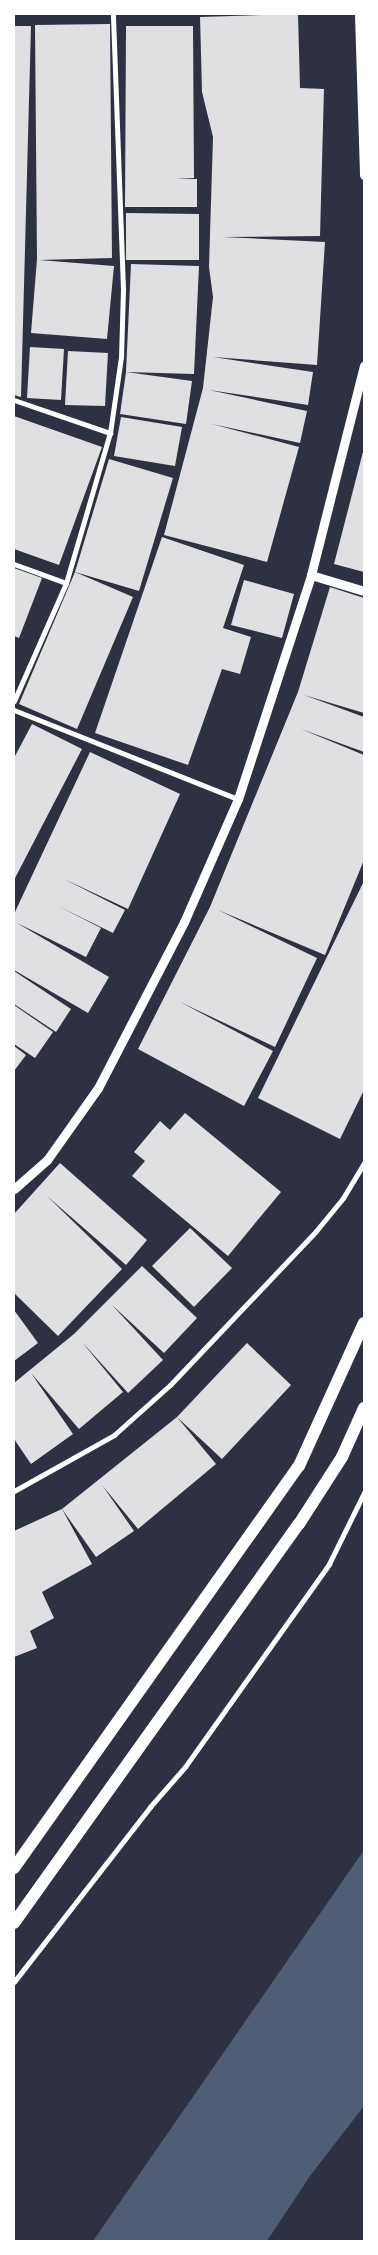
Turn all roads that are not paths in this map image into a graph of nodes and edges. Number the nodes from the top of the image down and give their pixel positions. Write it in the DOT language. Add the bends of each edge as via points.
graph roads {
  1 [pos="113,14"];
  2 [pos="359,14"];
  3 [pos="364,175"];
  4 [pos="364,366"];
  5 [pos="14,400"];
  6 [pos="110,432"];
  7 [pos="14,564"];
  8 [pos="311,575"];
  9 [pos="66,583"];
  10 [pos="364,591"];
  11 [pos="14,701"];
  12 [pos="14,710"];
  13 [pos="238,799"];
  14 [pos="364,1163"];
  15 [pos="14,1189"];
  16 [pos="364,1323"];
  17 [pos="364,1408"];
  18 [pos="14,1491"];
  19 [pos="364,1493"];
  20 [pos="14,1868"];
  21 [pos="14,1923"];
  22 [pos="14,1982"];
  1 -- 6 [label="street" via="124,289 121,357"];
  2 -- 3 [label="street"];
  4 -- 8 [label="street"];
  5 -- 6 [label="street"];
  6 -- 9 [label="street"];
  7 -- 9 [label="street"];
  8 -- 10 [label="street"];
  8 -- 13 [label="street"];
  9 -- 11 [label="street"];
  12 -- 13 [label="street"];
  13 -- 15 [label="street" via="184,922 98,1088 46,1160"];
  14 -- 18 [label="street" via="334,1211 170,1385 114,1435"];
  16 -- 20 [label="main road" via="299,1466"];
  17 -- 21 [label="main road" via="342,1457 299,1524"];
  19 -- 22 [label="street" via="329,1564 185,1767"];
}
